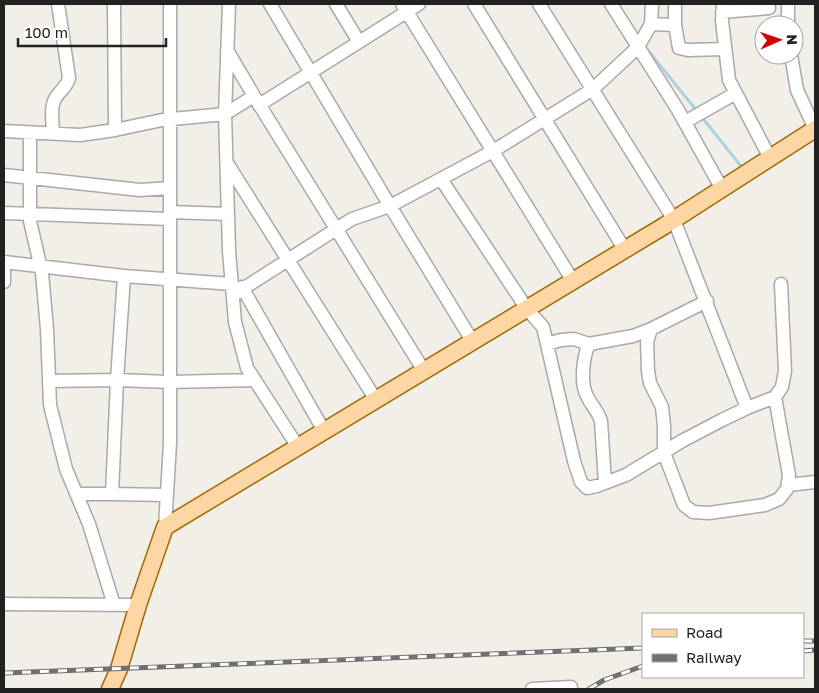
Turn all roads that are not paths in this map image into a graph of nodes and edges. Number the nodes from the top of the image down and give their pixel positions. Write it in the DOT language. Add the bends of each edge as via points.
graph roads {
  1 [pos="58,4"];
  2 [pos="114,4"];
  3 [pos="170,4"];
  4 [pos="228,4"];
  5 [pos="270,4"];
  6 [pos="336,4"];
  7 [pos="419,4"];
  8 [pos="474,4"];
  9 [pos="539,4"];
  10 [pos="611,4"];
  11 [pos="652,4"];
  12 [pos="675,4"];
  13 [pos="404,8"];
  14 [pos="722,8"];
  15 [pos="769,8"];
  16 [pos="650,24"];
  17 [pos="675,25"];
  18 [pos="359,42"];
  19 [pos="638,47"];
  20 [pos="725,49"];
  21 [pos="227,50"];
  22 [pos="793,65"];
  23 [pos="310,72"];
  24 [pos="593,89"];
  25 [pos="736,93"];
  26 [pos="256,100"];
  27 [pos="224,114"];
  28 [pos="545,118"];
  29 [pos="694,118"];
  30 [pos="170,119"];
  31 [pos="815,129"];
  32 [pos="115,130"];
  33 [pos="4,131"];
  34 [pos="30,133"];
  35 [pos="53,133"];
  36 [pos="493,151"];
  37 [pos="770,158"];
  38 [pos="226,163"];
  39 [pos="4,175"];
  40 [pos="30,177"];
  41 [pos="441,179"];
  42 [pos="170,188"];
  43 [pos="722,189"];
  44 [pos="390,206"];
  45 [pos="4,212"];
  46 [pos="29,213"];
  47 [pos="228,214"];
  48 [pos="170,215"];
  49 [pos="674,220"];
  50 [pos="336,229"];
  51 [pos="625,250"];
  52 [pos="288,260"];
  53 [pos="4,262"];
  54 [pos="40,267"];
  55 [pos="124,276"];
  56 [pos="170,280"];
  57 [pos="573,281"];
  58 [pos="4,282"];
  59 [pos="781,284"];
  60 [pos="236,289"];
  61 [pos="707,301"];
  62 [pos="527,309"];
  63 [pos="651,329"];
  64 [pos="473,342"];
  65 [pos="547,344"];
  66 [pos="589,344"];
  67 [pos="424,371"];
  68 [pos="117,380"];
  69 [pos="255,380"];
  70 [pos="49,381"];
  71 [pos="170,382"];
  72 [pos="775,397"];
  73 [pos="376,400"];
  74 [pos="747,408"];
  75 [pos="324,431"];
  76 [pos="298,447"];
  77 [pos="664,453"];
  78 [pos="815,482"];
  79 [pos="605,483"];
  80 [pos="788,485"];
  81 [pos="77,494"];
  82 [pos="112,494"];
  83 [pos="167,495"];
  84 [pos="164,527"];
  85 [pos="4,604"];
  86 [pos="114,605"];
  87 [pos="138,605"];
  88 [pos="571,687"];
  89 [pos="110,689"];
  90 [pos="532,689"];
  1 -- 35 [label="street" via="69,78 54,101"];
  2 -- 32 [label="street"];
  3 -- 30 [label="street"];
  4 -- 21 [label="street"];
  5 -- 23 [label="street"];
  6 -- 18 [label="street"];
  7 -- 13 [label="street"];
  8 -- 28 [label="street"];
  9 -- 24 [label="street"];
  10 -- 19 [label="street"];
  11 -- 16 [label="street"];
  12 -- 17 [label="street"];
  13 -- 18 [label="street"];
  13 -- 36 [label="street"];
  14 -- 15 [label="street"];
  14 -- 20 [label="street"];
  16 -- 17 [label="street"];
  16 -- 19 [label="street"];
  17 -- 20 [label="street" via="679,48"];
  18 -- 23 [label="street"];
  19 -- 24 [label="street"];
  19 -- 29 [label="street"];
  20 -- 25 [label="street" via="729,80"];
  21 -- 26 [label="street"];
  21 -- 27 [label="street"];
  22 -- 31 [label="street" via="797,90"];
  23 -- 26 [label="street"];
  23 -- 44 [label="street"];
  24 -- 28 [label="street"];
  24 -- 49 [label="street"];
  25 -- 29 [label="street"];
  25 -- 37 [label="street"];
  26 -- 27 [label="street"];
  26 -- 50 [label="street"];
  27 -- 30 [label="street"];
  27 -- 38 [label="street"];
  28 -- 36 [label="street"];
  28 -- 51 [label="street"];
  29 -- 43 [label="street"];
  30 -- 32 [label="street"];
  30 -- 42 [label="street"];
  31 -- 37 [label="main road"];
  32 -- 35 [label="street" via="80,135"];
  33 -- 34 [label="street"];
  34 -- 35 [label="street"];
  34 -- 40 [label="street"];
  36 -- 41 [label="street"];
  36 -- 57 [label="street"];
  37 -- 43 [label="main road"];
  38 -- 47 [label="street"];
  38 -- 52 [label="street"];
  39 -- 40 [label="street"];
  40 -- 42 [label="street" via="140,190"];
  40 -- 46 [label="street"];
  41 -- 44 [label="street"];
  41 -- 62 [label="street"];
  42 -- 48 [label="street"];
  43 -- 49 [label="main road"];
  44 -- 50 [label="street" via="352,219"];
  44 -- 64 [label="street"];
  45 -- 46 [label="street"];
  46 -- 48 [label="street"];
  46 -- 54 [label="street"];
  47 -- 48 [label="street"];
  47 -- 60 [label="street"];
  48 -- 56 [label="street"];
  49 -- 51 [label="main road"];
  49 -- 61 [label="street"];
  50 -- 52 [label="street"];
  50 -- 67 [label="street"];
  51 -- 57 [label="main road"];
  52 -- 60 [label="street"];
  52 -- 73 [label="street"];
  53 -- 54 [label="street"];
  53 -- 58 [label="street"];
  54 -- 55 [label="street"];
  54 -- 70 [label="street"];
  55 -- 56 [label="street"];
  55 -- 68 [label="street"];
  56 -- 60 [label="street"];
  56 -- 71 [label="street"];
  57 -- 62 [label="main road"];
  59 -- 72 [label="street" via="785,371 782,387"];
  60 -- 69 [label="street" via="235,322 246,368"];
  60 -- 75 [label="street"];
  61 -- 63 [label="street"];
  61 -- 74 [label="street"];
  62 -- 64 [label="main road"];
  62 -- 65 [label="street" via="543,327"];
  63 -- 66 [label="street" via="633,336"];
  63 -- 77 [label="street" via="647,342 648,370 650,383 662,407"];
  64 -- 67 [label="main road"];
  65 -- 66 [label="street" via="574,339"];
  65 -- 79 [label="street" via="581,482 587,488"];
  66 -- 79 [label="street" via="584,383 586,396 601,421"];
  67 -- 73 [label="main road"];
  68 -- 70 [label="street"];
  68 -- 71 [label="street"];
  68 -- 82 [label="street"];
  69 -- 71 [label="street"];
  69 -- 76 [label="street"];
  70 -- 81 [label="street" via="50,405 66,469"];
  71 -- 83 [label="street"];
  72 -- 74 [label="street"];
  72 -- 80 [label="street"];
  73 -- 75 [label="main road"];
  74 -- 77 [label="street"];
  75 -- 76 [label="main road"];
  76 -- 84 [label="main road"];
  77 -- 79 [label="street"];
  77 -- 80 [label="street" via="684,505 693,512 709,513 765,505 779,499"];
  78 -- 80 [label="street"];
  81 -- 82 [label="street"];
  81 -- 86 [label="street"];
  82 -- 83 [label="street"];
  83 -- 84 [label="street"];
  84 -- 87 [label="main road"];
  85 -- 86 [label="street"];
  86 -- 87 [label="street"];
  87 -- 89 [label="main road"];
  88 -- 90 [label="street"];
}
